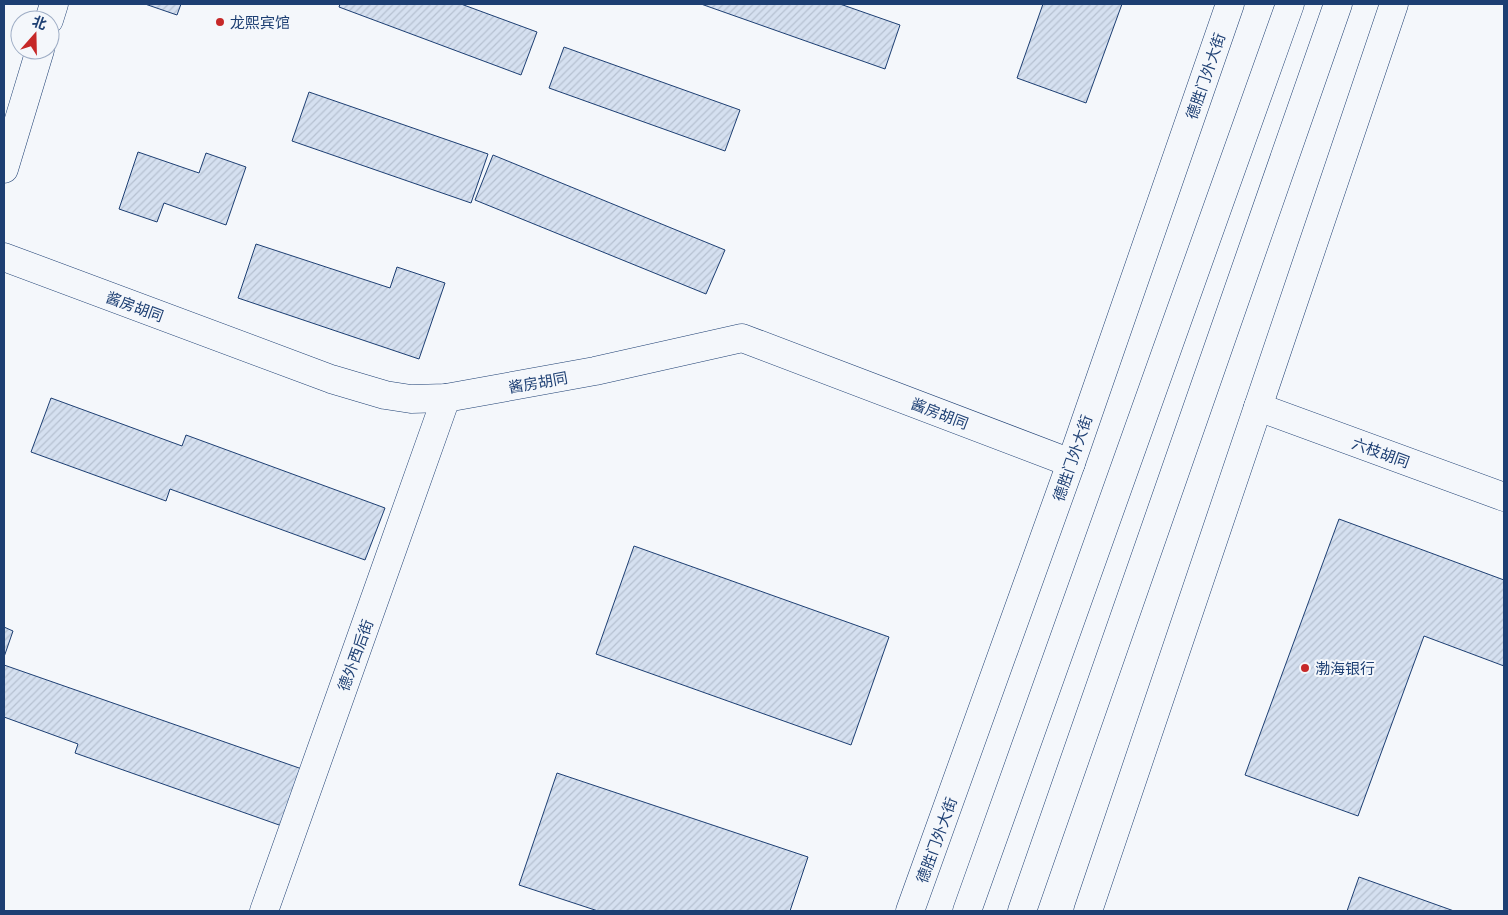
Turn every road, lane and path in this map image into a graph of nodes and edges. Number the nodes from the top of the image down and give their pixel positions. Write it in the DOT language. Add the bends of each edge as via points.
graph roads {
  1 [pos="1230,4"];
  2 [pos="1394,4"];
  3 [pos="1290,5"];
  4 [pos="1335,14"];
  5 [pos="37,60"];
  6 [pos="4,169"];
  7 [pos="4,257"];
  8 [pos="446,398"];
  9 [pos="1258,406"];
  10 [pos="1071,463"];
  11 [pos="1504,497"];
  12 [pos="264,911"];
  13 [pos="910,911"];
  14 [pos="967,911"];
  15 [pos="1022,911"];
  16 [pos="1088,911"];
  1 -- 10 [label="main road, 德胜门外大街"];
  2 -- 9 [label="main road"];
  3 -- 14 [label="main road"];
  4 -- 15 [label="main road"];
  5 -- 6 [label="main road"];
  7 -- 8 [label="main road, 酱房胡同" via="331,379 411,399"];
  8 -- 10 [label="main road, 酱房胡同" via="595,371 742,338"];
  8 -- 12 [label="main road, 德外西后街"];
  9 -- 11 [label="main road, 六枝胡同"];
  9 -- 16 [label="main road"];
  10 -- 13 [label="main road, 德胜门外大街"];
}
